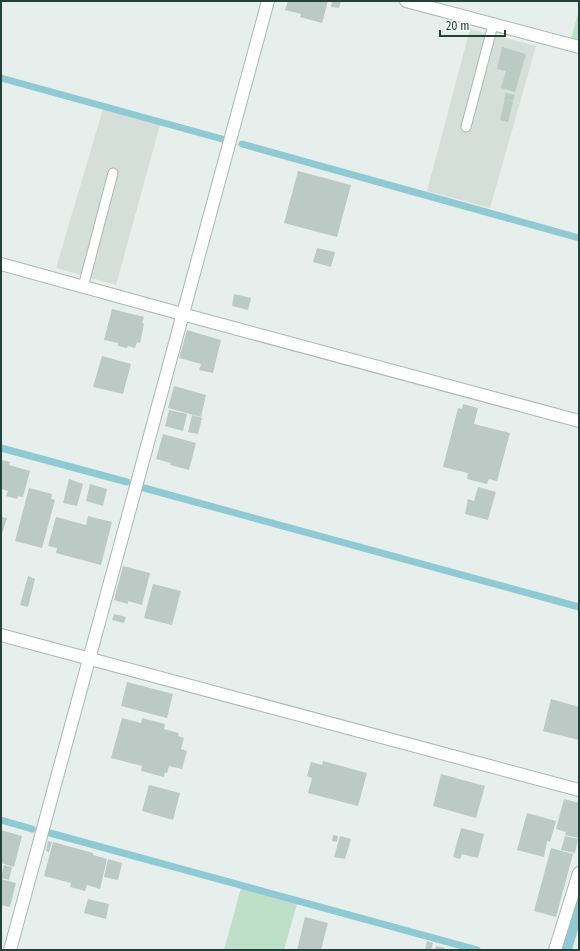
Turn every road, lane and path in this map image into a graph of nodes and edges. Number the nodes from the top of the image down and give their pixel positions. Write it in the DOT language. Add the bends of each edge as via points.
graph roads {
  1 [pos="268,1"];
  2 [pos="406,1"];
  3 [pos="493,25"];
  4 [pos="579,47"];
  5 [pos="466,127"];
  6 [pos="113,173"];
  7 [pos="1,264"];
  8 [pos="83,287"];
  9 [pos="182,314"];
  10 [pos="579,421"];
  11 [pos="1,635"];
  12 [pos="89,659"];
  13 [pos="579,790"];
  14 [pos="579,872"];
  15 [pos="10,950"];
  16 [pos="555,950"];
  1 -- 9 [label="street"];
  2 -- 3 [label="street"];
  3 -- 4 [label="street"];
  3 -- 5 [label="lane"];
  6 -- 8 [label="lane"];
  7 -- 8 [label="street"];
  8 -- 9 [label="street"];
  9 -- 10 [label="street"];
  9 -- 12 [label="street"];
  11 -- 12 [label="street"];
  12 -- 13 [label="street"];
  12 -- 15 [label="street"];
  14 -- 16 [label="street"];
}
